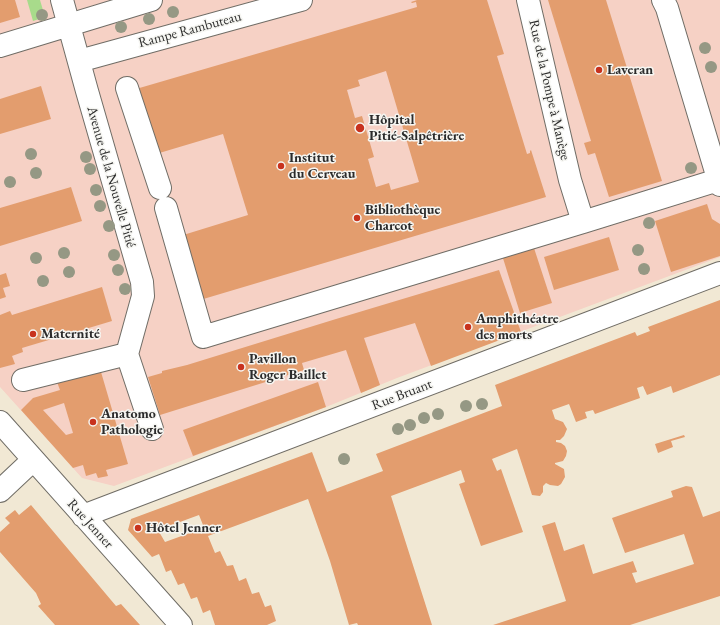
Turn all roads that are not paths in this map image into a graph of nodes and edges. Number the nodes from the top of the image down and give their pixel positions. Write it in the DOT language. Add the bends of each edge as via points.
graph roads {
  1 [pos="62,0"];
  2 [pos="151,0"];
  3 [pos="301,0"];
  4 [pos="528,0"];
  5 [pos="664,0"];
  6 [pos="70,25"];
  7 [pos="0,46"];
  8 [pos="78,61"];
  9 [pos="127,88"];
  10 [pos="719,182"];
  11 [pos="582,222"];
  12 [pos="720,273"];
  13 [pos="127,354"];
  14 [pos="23,380"];
  15 [pos="0,422"];
  16 [pos="152,429"];
  17 [pos="33,460"];
  18 [pos="0,491"];
  19 [pos="83,516"];
  20 [pos="181,625"];
  1 -- 6 [label="street, Avenue de la Nouvelle Pitié"];
  2 -- 6 [label="street"];
  3 -- 8 [label="street, Rampe Rambuteau"];
  4 -- 11 [label="street, Rue de la Pompe à Manège"];
  5 -- 10 [label="street"];
  6 -- 7 [label="street"];
  6 -- 8 [label="street, Avenue de la Nouvelle Pitié"];
  8 -- 13 [label="street, Avenue de la Nouvelle Pitié" via="142,282 143,296"];
  9 -- 11 [label="street" via="163,198 203,337"];
  10 -- 11 [label="street"];
  12 -- 19 [label="street, Rue Bruant"];
  13 -- 14 [label="street"];
  13 -- 16 [label="street"];
  15 -- 17 [label="street, Rue Jenner"];
  17 -- 18 [label="street"];
  17 -- 19 [label="street, Rue Jenner"];
  19 -- 20 [label="street, Rue Jenner"];
}
